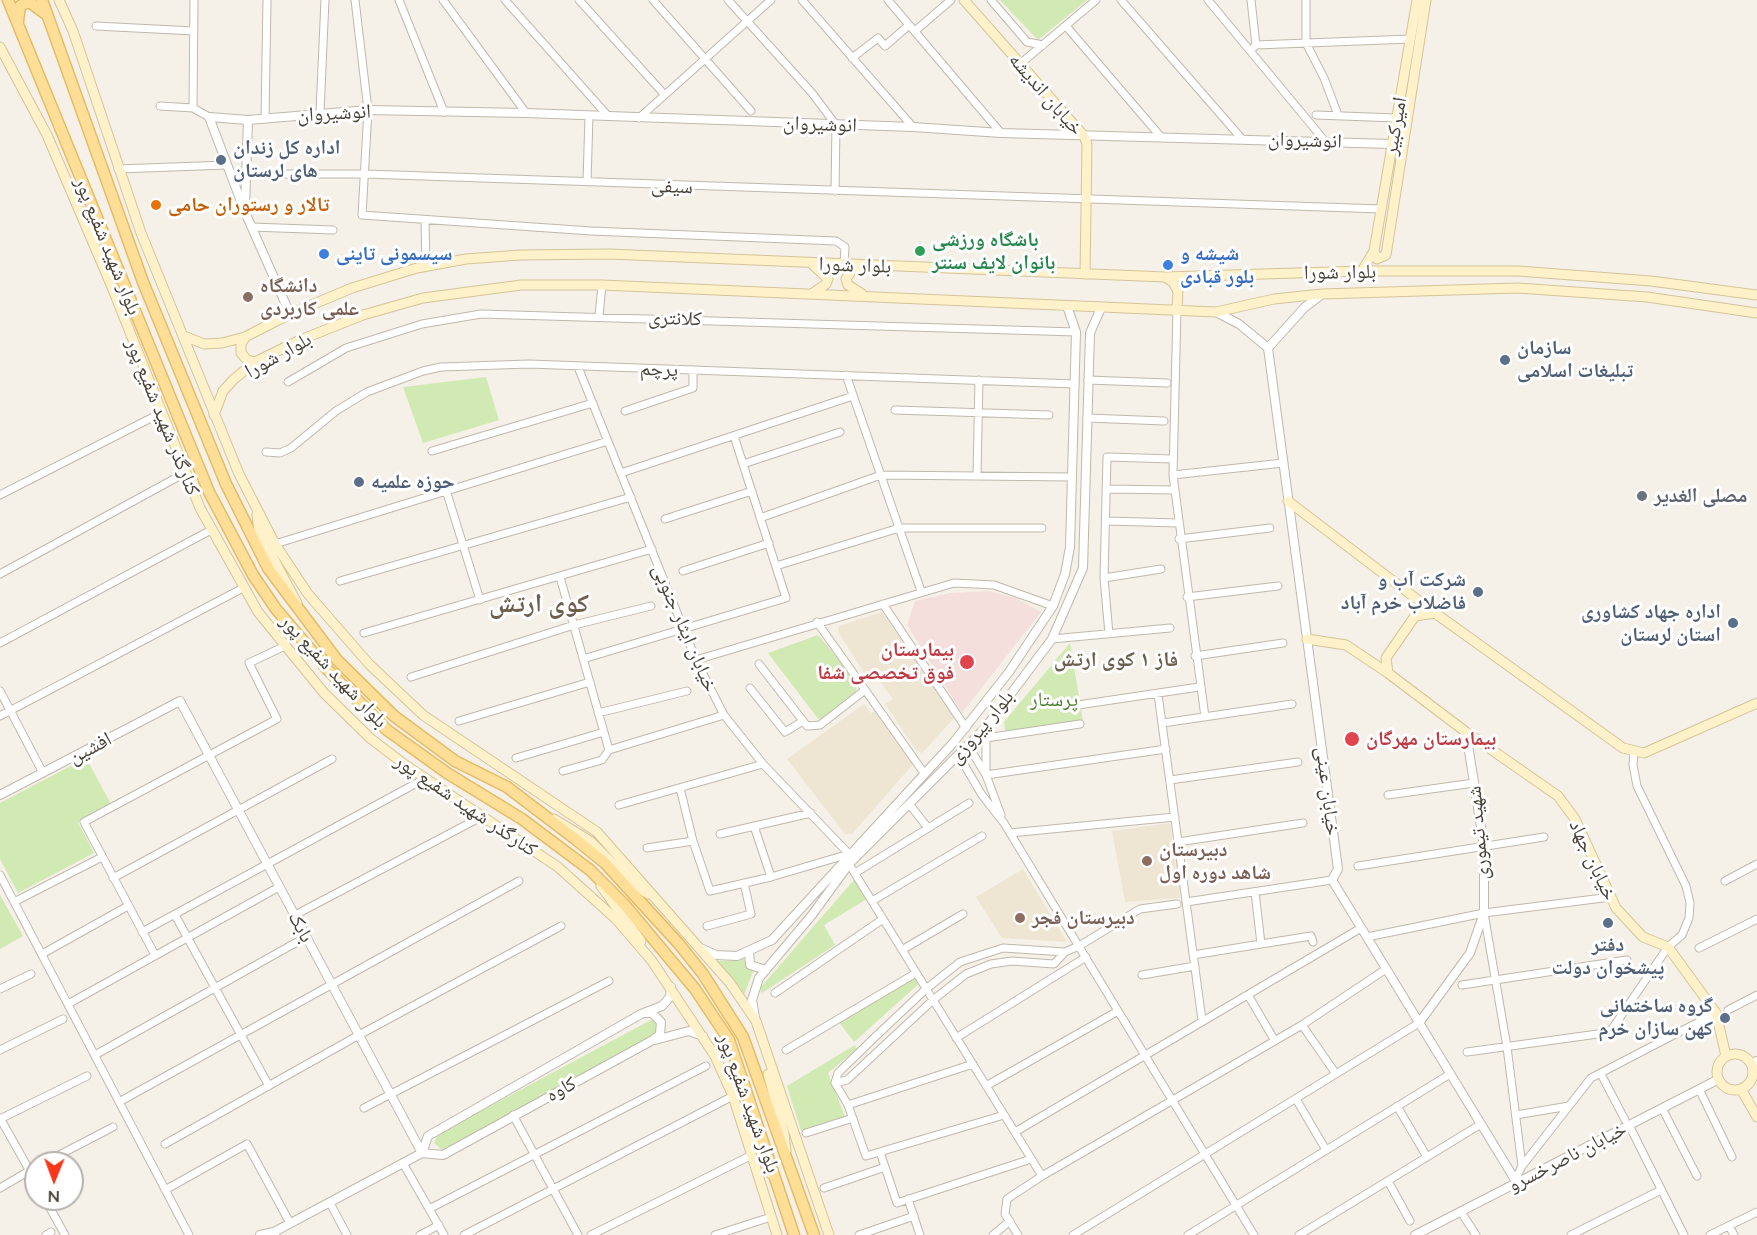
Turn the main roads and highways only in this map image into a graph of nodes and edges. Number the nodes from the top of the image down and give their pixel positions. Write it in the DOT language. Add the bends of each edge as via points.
graph roads {
  1 [pos="8,0"];
  2 [pos="42,0"];
  3 [pos="59,0"];
  4 [pos="964,0"];
  5 [pos="1417,0"];
  6 [pos="1426,0"];
  7 [pos="47,15"];
  8 [pos="18,23"];
  9 [pos="0,47"];
  10 [pos="89,200"];
  11 [pos="1386,249"];
  12 [pos="1374,251"];
  13 [pos="98,256"];
  14 [pos="811,263"];
  15 [pos="872,265"];
  16 [pos="1362,271"];
  17 [pos="1395,271"];
  18 [pos="1085,274"];
  19 [pos="1165,277"];
  20 [pos="813,293"];
  21 [pos="1757,295"];
  22 [pos="866,296"];
  23 [pos="1177,310"];
  24 [pos="1757,313"];
  25 [pos="184,336"];
  26 [pos="245,337"];
  27 [pos="255,362"];
  28 [pos="214,415"];
  29 [pos="1288,501"];
  30 [pos="257,509"];
  31 [pos="1435,613"];
  32 [pos="302,616"];
  33 [pos="1307,639"];
  34 [pos="1388,673"];
  35 [pos="1757,703"];
  36 [pos="527,802"];
  37 [pos="590,870"];
  38 [pos="660,902"];
  39 [pos="652,961"];
  40 [pos="766,1055"];
  41 [pos="1726,1056"];
  42 [pos="1754,1062"];
  43 [pos="1741,1089"];
  44 [pos="733,1096"];
  45 [pos="1757,1117"];
  46 [pos="788,1162"];
  47 [pos="777,1184"];
  48 [pos="777,1235"];
  49 [pos="794,1235"];
  50 [pos="814,1235"];
  51 [pos="829,1235"];
  1 -- 8 [label="main road, بلوار شهید شفیع پور"];
  2 -- 7 [label="main road, بلوار شهید شفیع پور"];
  3 -- 25 [label="main road" via="74,31 130,204"];
  4 -- 18 [label="main road, خیابان اندیشه" via="1084,136 1088,199"];
  5 -- 12 [label="main road, امیرکبیر"];
  6 -- 11 [label="main road, امیرکبیر"];
  7 -- 8 [label="main road" via="26,3 20,6"];
  7 -- 32 [label="main road, بلوار شهید شفیع پور" via="143,282 226,484 268,568"];
  8 -- 10 [label="main road, بلوار شهید شفیع پور"];
  9 -- 13 [label="main road, کنارگذر شهید شفیع پور" via="47,135"];
  10 -- 13 [label="main road"];
  10 -- 37 [label="main road, بلوار شهید شفیع پور" via="209,492 253,575 276,609 387,730 432,764 522,819"];
  11 -- 12 [label="main road" via="1380,260"];
  11 -- 17 [label="main road"];
  12 -- 16 [label="main road"];
  13 -- 39 [label="main road, کنارگذر شهید شفیع پور" via="185,473 211,530 258,612 324,693 370,738 558,867 617,920"];
  14 -- 15 [label="main road, بلوار شورا"];
  14 -- 20 [label="main road" via="828,279 826,285"];
  14 -- 26 [label="main road, بلوار شورا" via="609,254 466,259 352,288"];
  15 -- 18 [label="main road, بلوار شورا"];
  15 -- 22 [label="main road" via="852,270 846,279 852,289"];
  16 -- 17 [label="main road, بلوار شورا"];
  16 -- 19 [label="main road, بلوار شورا"];
  17 -- 21 [label="main road, بلوار شورا" via="1588,275"];
  18 -- 19 [label="main road, بلوار شورا"];
  19 -- 23 [label="main road" via="1178,291"];
  20 -- 22 [label="main road, بلوار شورا"];
  20 -- 27 [label="main road, بلوار شورا" via="521,285 423,298 363,315"];
  22 -- 23 [label="main road, بلوار شورا"];
  23 -- 24 [label="main road, بلوار شورا" via="1216,312 1274,299 1322,294 1529,288 1647,297"];
  25 -- 26 [label="main road, بلوار شورا" via="204,345"];
  25 -- 28 [label="main road"];
  26 -- 27 [label="main road" via="242,353"];
  27 -- 28 [label="main road, بلوار شورا" via="223,391"];
  28 -- 30 [label="main road"];
  29 -- 31 [label="main road"];
  30 -- 32 [label="main road" via="259,531"];
  30 -- 38 [label="main road" via="308,594 346,640 423,715 597,832"];
  31 -- 34 [label="main road" via="1415,616 1386,658"];
  31 -- 35 [label="main road" via="1634,752 1644,753"];
  32 -- 36 [label="main road, بلوار شهید شفیع پور" via="337,660 393,716 455,761"];
  33 -- 34 [label="main road, خیابان جهاد" via="1346,645"];
  34 -- 41 [label="main road, خیابان جهاد" via="1558,796 1575,819 1616,908 1643,937 1668,946 1716,1013"];
  36 -- 38 [label="main road" via="590,841 634,885"];
  36 -- 46 [label="main road, بلوار شهید شفیع پور" via="605,863 703,974 743,1037"];
  37 -- 39 [label="main road"];
  37 -- 47 [label="main road, بلوار شهید شفیع پور" via="631,911 715,1015 739,1067"];
  38 -- 40 [label="main road" via="730,983 756,1021"];
  39 -- 44 [label="main road, کنارگذر شهید شفیع پور" via="715,1056"];
  40 -- 46 [label="main road"];
  40 -- 51 [label="main road"];
  41 -- 42 [label="main road" via="1743,1055"];
  41 -- 43 [label="main road" via="1717,1068 1719,1079 1730,1089"];
  42 -- 43 [label="main road" via="1751,1081"];
  43 -- 45 [label="main road"];
  44 -- 47 [label="main road" via="742,1106 765,1166"];
  44 -- 48 [label="main road, کنارگذر شهید شفیع پور"];
  46 -- 50 [label="main road, بلوار شهید شفیع پور"];
  47 -- 49 [label="main road, بلوار شهید شفیع پور"];
}
